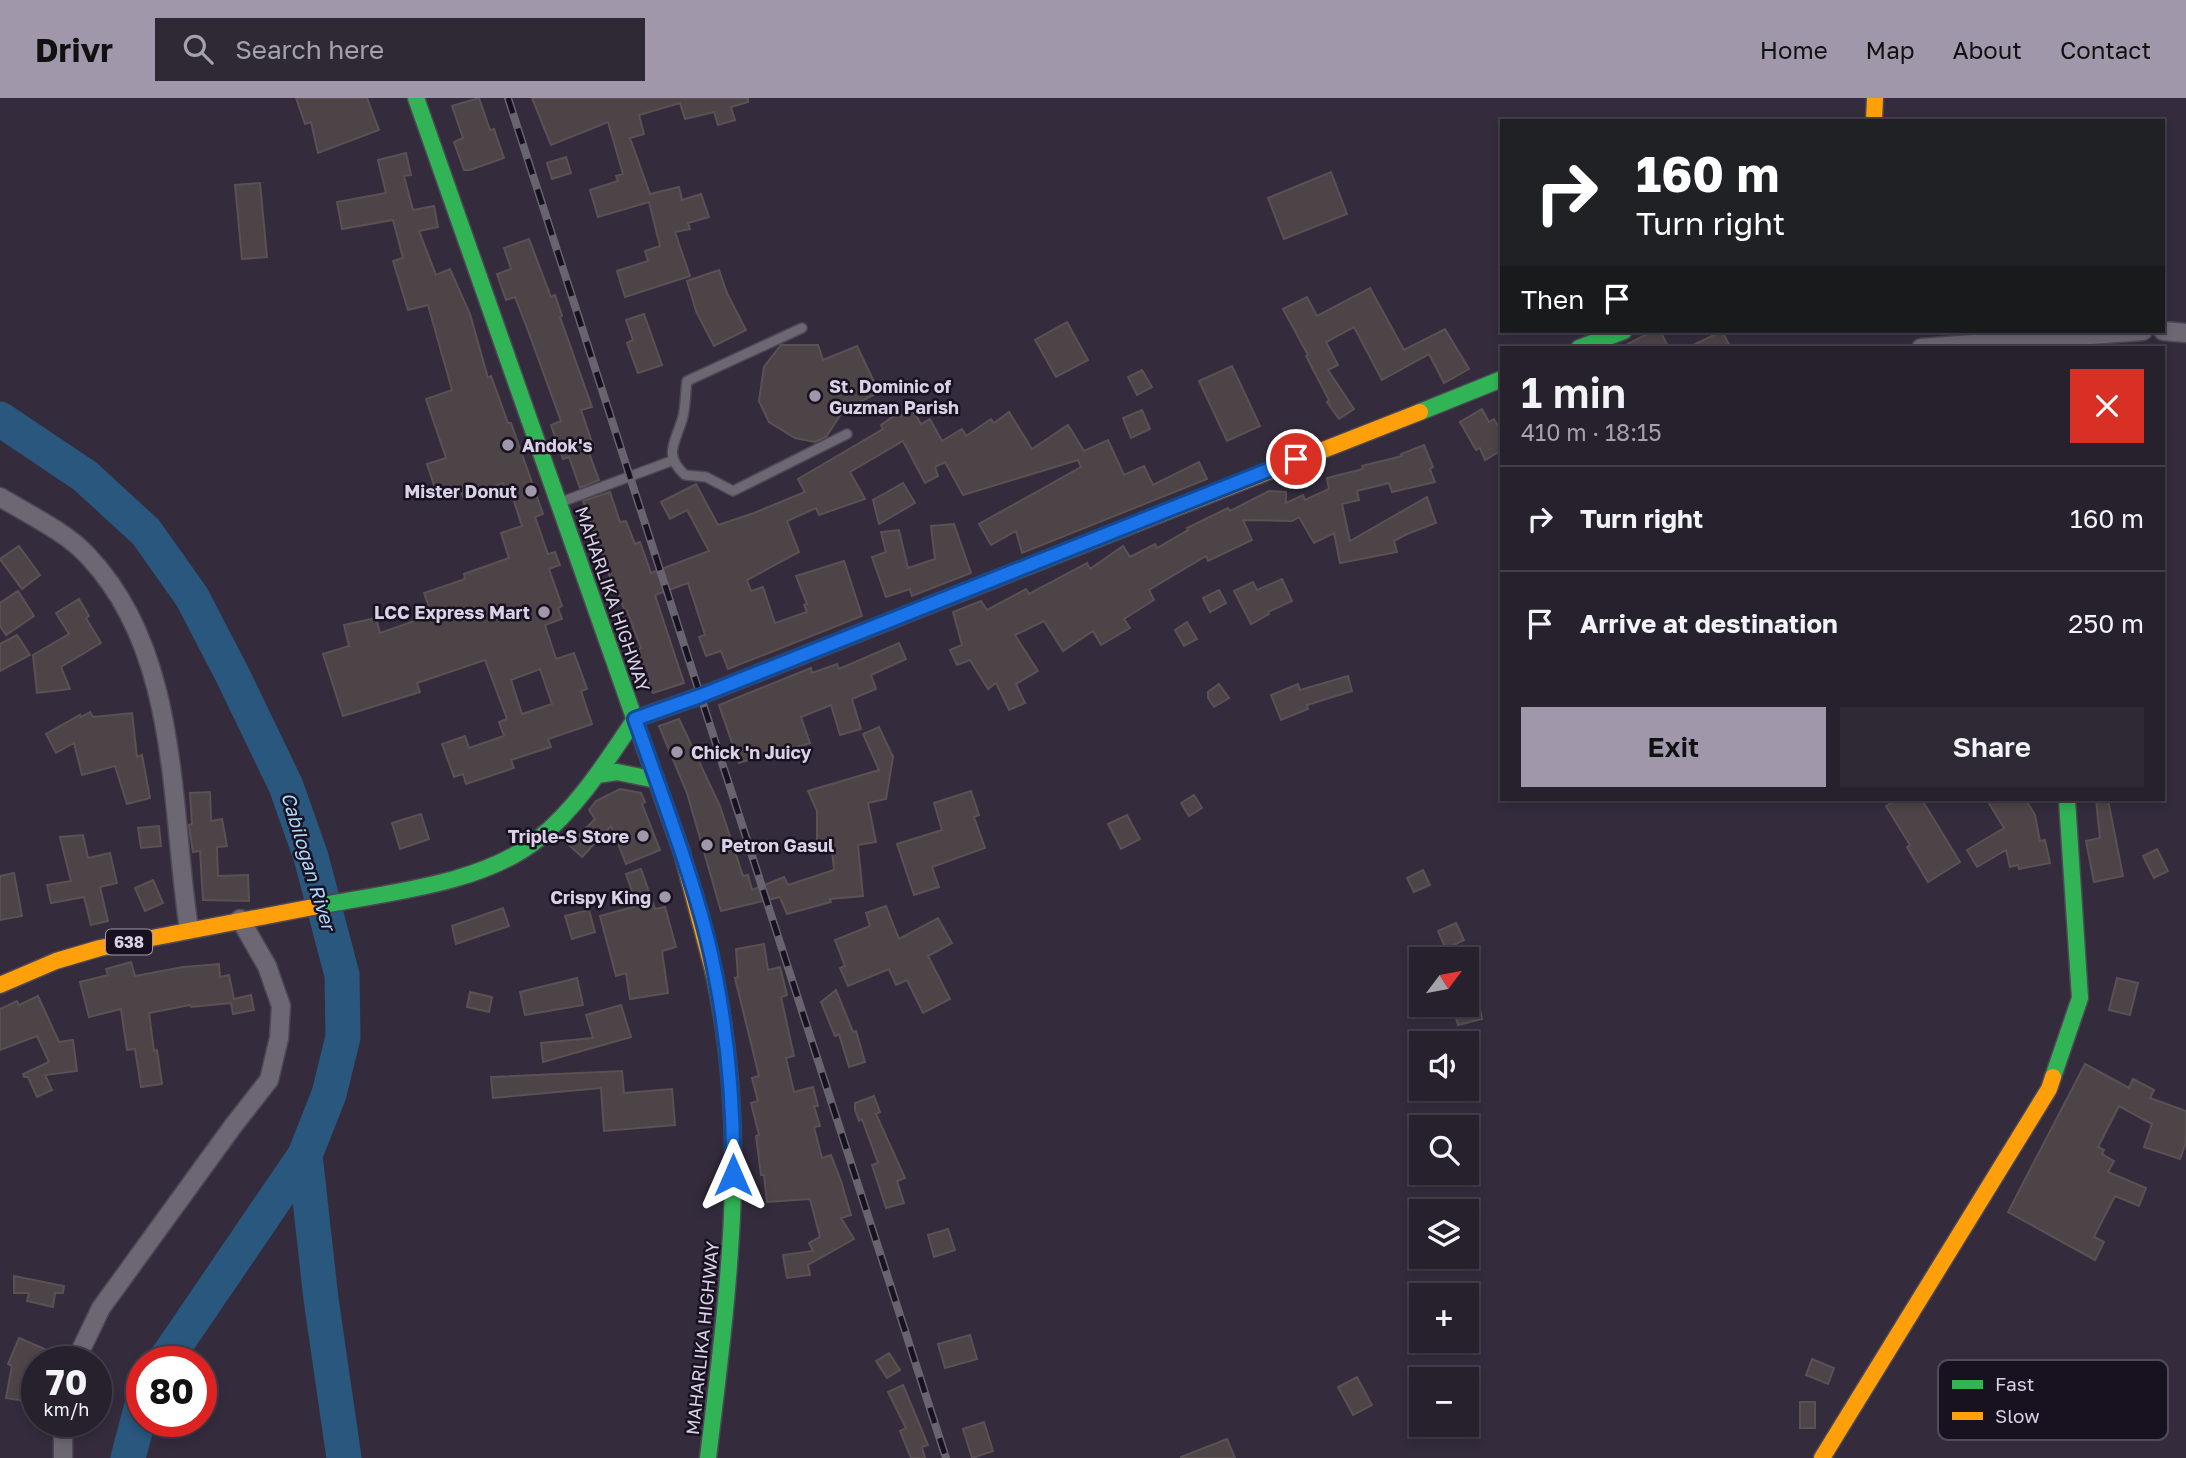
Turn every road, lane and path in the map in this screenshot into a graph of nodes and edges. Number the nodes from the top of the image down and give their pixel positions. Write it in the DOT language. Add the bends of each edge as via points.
graph roads {
  1 [pos="416,98"];
  2 [pos="1875,98"];
  3 [pos="1874,119"];
  4 [pos="803,328"];
  5 [pos="2165,331"];
  6 [pos="1618,333"];
  7 [pos="2117,333"];
  8 [pos="2186,333"];
  9 [pos="1584,346"];
  10 [pos="1947,346"];
  11 [pos="1500,380"];
  12 [pos="847,434"];
  13 [pos="674,460"];
  14 [pos="0,497"];
  15 [pos="559,503"];
  16 [pos="635,719"];
  17 [pos="597,775"];
  18 [pos="656,780"];
  19 [pos="2067,801"];
  20 [pos="240,919"];
  21 [pos="189,929"];
  22 [pos="0,985"];
  23 [pos="83,1346"];
  24 [pos="63,1437"];
  25 [pos="63,1458"];
  26 [pos="708,1458"];
  27 [pos="1822,1458"];
  1 -- 15 [label="main road, MAHARLIKA HIGHWAY"];
  2 -- 3 [label="main road"];
  4 -- 13 [label="lane" via="687,381 682,419 671,447"];
  5 -- 8 [label="street"];
  6 -- 9 [label="main road"];
  7 -- 10 [label="street"];
  11 -- 16 [label="main road"];
  12 -- 13 [label="lane" via="733,491 706,477 685,475"];
  13 -- 15 [label="lane"];
  14 -- 21 [label="street" via="88,555 122,601 146,654 165,717"];
  15 -- 16 [label="main road, MAHARLIKA HIGHWAY"];
  16 -- 17 [label="main road, 638"];
  16 -- 18 [label="main road, MAHARLIKA HIGHWAY"];
  17 -- 18 [label="main road" via="617,772"];
  17 -- 20 [label="main road, 638" via="550,829 519,853 479,871 408,889"];
  18 -- 26 [label="main road, MAHARLIKA HIGHWAY" via="707,938 731,1078 732,1248"];
  19 -- 27 [label="main road" via="2080,999 2049,1089"];
  20 -- 21 [label="main road, 638"];
  20 -- 23 [label="street" via="267,966 281,1006 270,1080 102,1308"];
  21 -- 22 [label="main road, 638" via="79,954"];
  24 -- 25 [label="street"];
}
